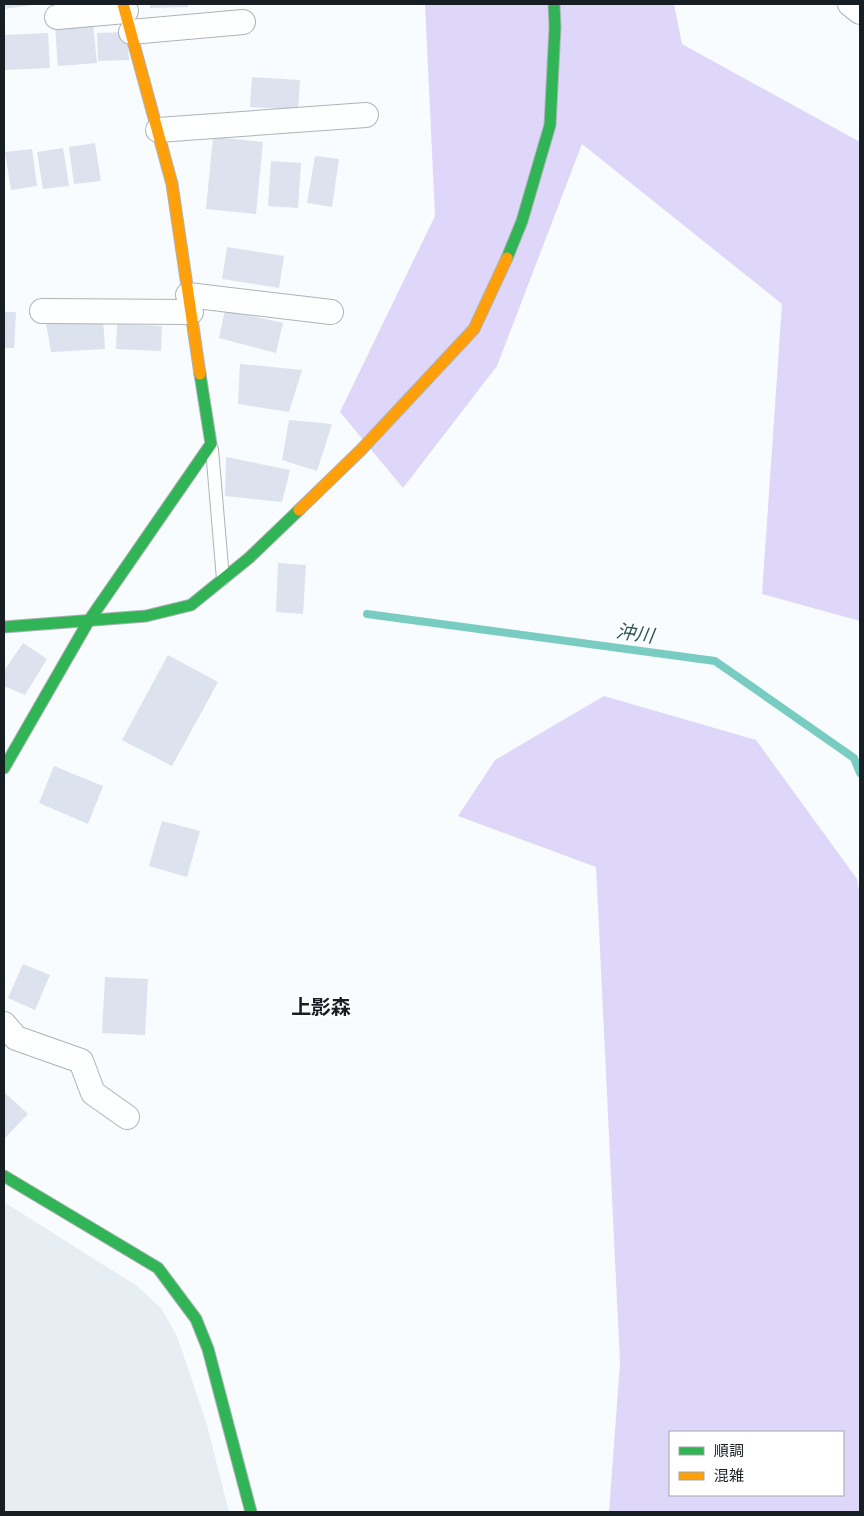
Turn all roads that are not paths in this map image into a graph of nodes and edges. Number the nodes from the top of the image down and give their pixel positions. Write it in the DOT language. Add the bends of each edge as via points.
graph roads {
  1 [pos="554,4"];
  2 [pos="850,4"];
  3 [pos="860,12"];
  4 [pos="127,16"];
  5 [pos="57,17"];
  6 [pos="243,22"];
  7 [pos="366,115"];
  8 [pos="158,130"];
  9 [pos="190,303"];
  10 [pos="42,311"];
  11 [pos="331,312"];
  12 [pos="212,444"];
  13 [pos="223,581"];
  14 [pos="88,622"];
  15 [pos="4,627"];
  16 [pos="4,768"];
  17 [pos="4,1024"];
  18 [pos="127,1117"];
  19 [pos="4,1176"];
  20 [pos="251,1512"];
  1 -- 13 [label="street" via="550,125 522,221 474,329 387,423"];
  2 -- 3 [label="street"];
  4 -- 5 [label="street"];
  4 -- 6 [label="street"];
  4 -- 8 [label="street"];
  7 -- 8 [label="street"];
  8 -- 9 [label="street" via="172,184"];
  9 -- 10 [label="street"];
  9 -- 11 [label="street"];
  9 -- 12 [label="street"];
  12 -- 13 [label="lane"];
  12 -- 14 [label="street"];
  13 -- 14 [label="street" via="191,605 146,616"];
  14 -- 15 [label="street"];
  14 -- 16 [label="street"];
  17 -- 18 [label="street" via="16,1038 81,1060 92,1093"];
  19 -- 20 [label="street" via="158,1268 176,1290 196,1319 208,1349"];
}
